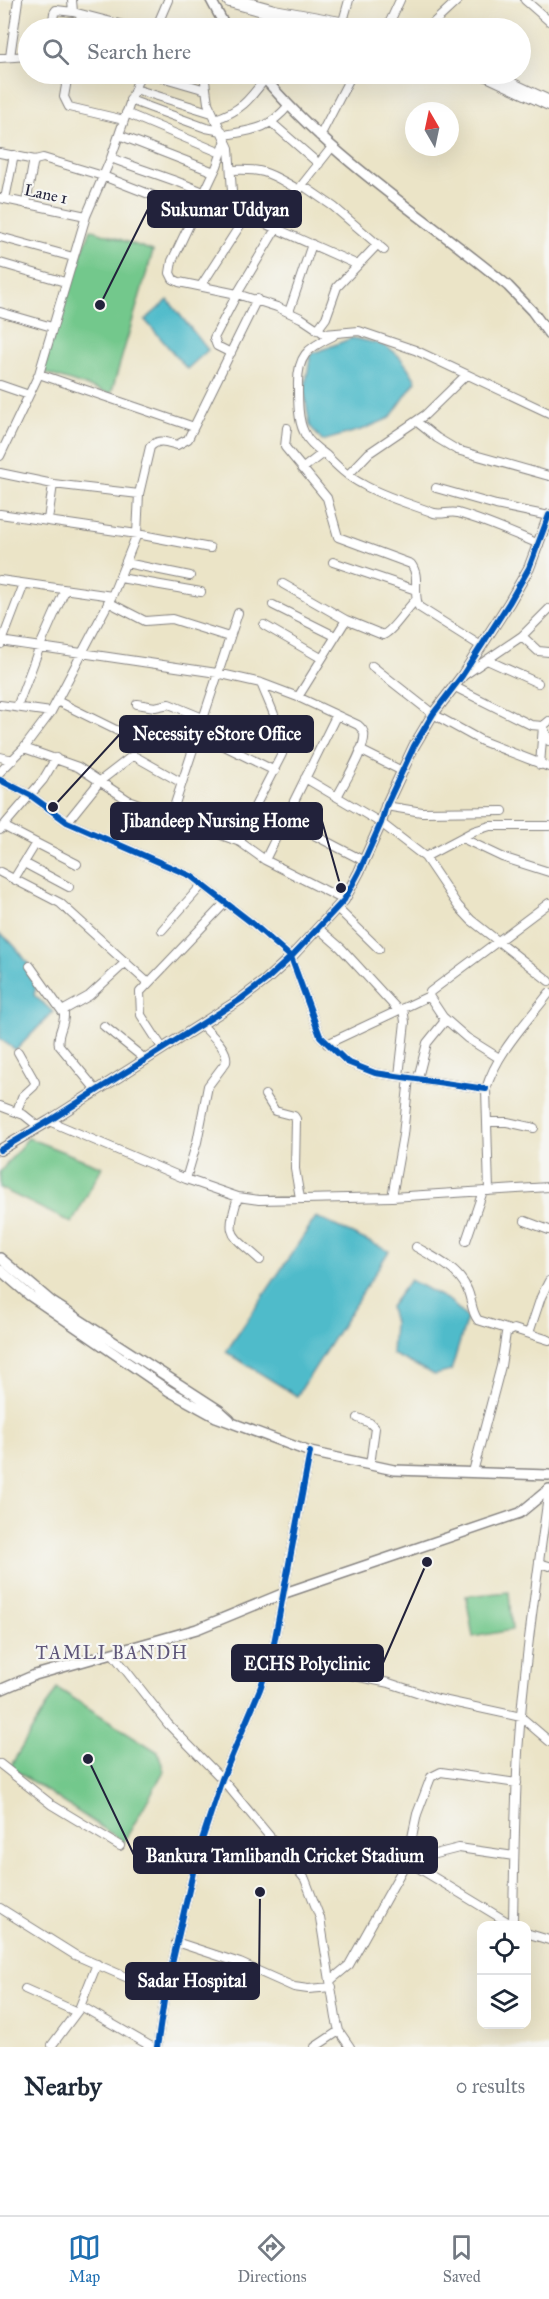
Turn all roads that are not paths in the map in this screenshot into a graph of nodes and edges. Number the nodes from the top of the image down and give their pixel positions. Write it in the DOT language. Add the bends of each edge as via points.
graph roads {
  1 [pos="18,0"];
  2 [pos="72,0"];
  3 [pos="168,0"];
  4 [pos="211,0"];
  5 [pos="230,0"];
  6 [pos="349,0"];
  7 [pos="400,0"];
  8 [pos="458,0"];
  9 [pos="525,0"];
  10 [pos="73,12"];
  11 [pos="81,15"];
  12 [pos="53,18"];
  13 [pos="80,18"];
  14 [pos="93,18"];
  15 [pos="160,18"];
  16 [pos="220,18"];
  17 [pos="308,18"];
  18 [pos="344,18"];
  19 [pos="392,18"];
  20 [pos="439,18"];
  21 [pos="549,21"];
  22 [pos="10,57"];
  23 [pos="18,57"];
  24 [pos="0,58"];
  25 [pos="66,84"];
  26 [pos="137,84"];
  27 [pos="185,84"];
  28 [pos="205,84"];
  29 [pos="258,84"];
  30 [pos="270,84"];
  31 [pos="347,84"];
  32 [pos="508,84"];
  33 [pos="135,89"];
  34 [pos="206,90"];
  35 [pos="130,100"];
  36 [pos="549,103"];
  37 [pos="289,105"];
  38 [pos="214,116"];
  39 [pos="125,117"];
  40 [pos="272,123"];
  41 [pos="119,135"];
  42 [pos="224,135"];
  43 [pos="320,136"];
  44 [pos="332,147"];
  45 [pos="0,153"];
  46 [pos="221,153"];
  47 [pos="14,155"];
  48 [pos="111,158"];
  49 [pos="35,160"];
  50 [pos="319,164"];
  51 [pos="231,170"];
  52 [pos="214,172"];
  53 [pos="103,176"];
  54 [pos="301,188"];
  55 [pos="205,191"];
  56 [pos="3,199"];
  57 [pos="26,204"];
  58 [pos="233,206"];
  59 [pos="195,212"];
  60 [pos="86,216"];
  61 [pos="246,216"];
  62 [pos="277,229"];
  63 [pos="0,237"];
  64 [pos="312,244"];
  65 [pos="73,257"];
  66 [pos="0,263"];
  67 [pos="358,265"];
  68 [pos="65,282"];
  69 [pos="201,286"];
  70 [pos="237,294"];
  71 [pos="257,299"];
  72 [pos="0,312"];
  73 [pos="289,312"];
  74 [pos="52,327"];
  75 [pos="317,330"];
  76 [pos="549,334"];
  77 [pos="336,335"];
  78 [pos="231,353"];
  79 [pos="39,374"];
  80 [pos="466,375"];
  81 [pos="0,385"];
  82 [pos="29,395"];
  83 [pos="549,413"];
  84 [pos="417,422"];
  85 [pos="194,427"];
  86 [pos="287,428"];
  87 [pos="323,453"];
  88 [pos="0,454"];
  89 [pos="302,469"];
  90 [pos="0,473"];
  91 [pos="348,475"];
  92 [pos="549,476"];
  93 [pos="53,483"];
  94 [pos="436,488"];
  95 [pos="139,494"];
  96 [pos="0,514"];
  97 [pos="549,515"];
  98 [pos="48,520"];
  99 [pos="137,534"];
  100 [pos="539,544"];
  101 [pos="210,548"];
  102 [pos="333,562"];
  103 [pos="126,563"];
  104 [pos="190,576"];
  105 [pos="120,578"];
  106 [pos="0,580"];
  107 [pos="24,584"];
  108 [pos="283,584"];
  109 [pos="65,590"];
  110 [pos="416,590"];
  111 [pos="201,592"];
  112 [pos="110,599"];
  113 [pos="416,600"];
  114 [pos="273,604"];
  115 [pos="549,609"];
  116 [pos="238,613"];
  117 [pos="346,620"];
  118 [pos="264,625"];
  119 [pos="335,636"];
  120 [pos="522,636"];
  121 [pos="229,637"];
  122 [pos="0,643"];
  123 [pos="40,646"];
  124 [pos="480,646"];
  125 [pos="82,652"];
  126 [pos="549,652"];
  127 [pos="321,658"];
  128 [pos="487,660"];
  129 [pos="372,666"];
  130 [pos="217,673"];
  131 [pos="462,676"];
  132 [pos="261,683"];
  133 [pos="538,683"];
  134 [pos="453,686"];
  135 [pos="298,697"];
  136 [pos="57,701"];
  137 [pos="137,704"];
  138 [pos="0,705"];
  139 [pos="17,707"];
  140 [pos="51,712"];
  141 [pos="433,714"];
  142 [pos="336,716"];
  143 [pos="203,718"];
  144 [pos="546,723"];
  145 [pos="118,731"];
  146 [pos="198,733"];
  147 [pos="549,741"];
  148 [pos="24,748"];
  149 [pos="360,750"];
  150 [pos="0,757"];
  151 [pos="56,758"];
  152 [pos="13,760"];
  153 [pos="540,765"];
  154 [pos="549,767"];
  155 [pos="274,771"];
  156 [pos="402,771"];
  157 [pos="0,772"];
  158 [pos="305,778"];
  159 [pos="0,780"];
  160 [pos="100,781"];
  161 [pos="182,783"];
  162 [pos="30,795"];
  163 [pos="337,797"];
  164 [pos="386,806"];
  165 [pos="503,811"];
  166 [pos="171,816"];
  167 [pos="285,820"];
  168 [pos="67,822"];
  169 [pos="381,824"];
  170 [pos="549,826"];
  171 [pos="1,828"];
  172 [pos="462,838"];
  173 [pos="240,842"];
  174 [pos="36,843"];
  175 [pos="425,857"];
  176 [pos="265,860"];
  177 [pos="364,861"];
  178 [pos="24,863"];
  179 [pos="77,864"];
  180 [pos="0,872"];
  181 [pos="549,872"];
  182 [pos="15,879"];
  183 [pos="202,885"];
  184 [pos="69,887"];
  185 [pos="344,900"];
  186 [pos="225,903"];
  187 [pos="549,903"];
  188 [pos="337,908"];
  189 [pos="318,928"];
  190 [pos="162,930"];
  191 [pos="498,942"];
  192 [pos="379,949"];
  193 [pos="291,957"];
  194 [pos="126,962"];
  195 [pos="30,966"];
  196 [pos="549,981"];
  197 [pos="147,982"];
  198 [pos="549,993"];
  199 [pos="429,996"];
  200 [pos="401,1009"];
  201 [pos="62,1011"];
  202 [pos="443,1017"];
  203 [pos="202,1025"];
  204 [pos="104,1026"];
  205 [pos="327,1044"];
  206 [pos="163,1050"];
  207 [pos="18,1052"];
  208 [pos="499,1059"];
  209 [pos="146,1060"];
  210 [pos="399,1076"];
  211 [pos="414,1077"];
  212 [pos="486,1089"];
  213 [pos="97,1091"];
  214 [pos="265,1095"];
  215 [pos="0,1106"];
  216 [pos="17,1111"];
  217 [pos="49,1121"];
  218 [pos="487,1122"];
  219 [pos="39,1127"];
  220 [pos="534,1128"];
  221 [pos="0,1150"];
  222 [pos="186,1179"];
  223 [pos="549,1187"];
  224 [pos="486,1191"];
  225 [pos="238,1197"];
  226 [pos="392,1197"];
  227 [pos="300,1198"];
  228 [pos="525,1221"];
  229 [pos="549,1230"];
  230 [pos="466,1241"];
  231 [pos="416,1247"];
  232 [pos="0,1258"];
  233 [pos="260,1260"];
  234 [pos="0,1270"];
  235 [pos="549,1281"];
  236 [pos="510,1330"];
  237 [pos="529,1333"];
  238 [pos="549,1340"];
  239 [pos="358,1418"];
  240 [pos="232,1422"];
  241 [pos="310,1452"];
  242 [pos="370,1465"];
  243 [pos="473,1472"];
  244 [pos="549,1475"];
  245 [pos="549,1489"];
  246 [pos="539,1563"];
  247 [pos="549,1566"];
  248 [pos="282,1594"];
  249 [pos="112,1654"];
  250 [pos="272,1654"];
  251 [pos="0,1690"];
  252 [pos="521,1717"];
  253 [pos="549,1741"];
  254 [pos="0,1764"];
  255 [pos="222,1779"];
  256 [pos="517,1783"];
  257 [pos="120,1846"];
  258 [pos="514,1856"];
  259 [pos="407,1861"];
  260 [pos="0,1908"];
  261 [pos="507,1921"];
  262 [pos="513,1921"];
  263 [pos="531,1935"];
  264 [pos="549,1940"];
  265 [pos="176,1942"];
  266 [pos="97,1964"];
  267 [pos="331,1983"];
  268 [pos="25,1989"];
  269 [pos="165,1994"];
  270 [pos="79,2009"];
  271 [pos="339,2031"];
  272 [pos="52,2044"];
  273 [pos="152,2047"];
  274 [pos="157,2047"];
  275 [pos="315,2047"];
  276 [pos="350,2047"];
  1 -- 22 [label="street"];
  2 -- 10 [label="street"];
  3 -- 15 [label="street"];
  4 -- 16 [label="street"];
  5 -- 17 [label="highway"];
  6 -- 18 [label="street"];
  7 -- 19 [label="street"];
  8 -- 20 [label="street"];
  9 -- 21 [label="street"];
  10 -- 11 [label="street"];
  10 -- 12 [label="street" via="56,10"];
  11 -- 13 [label="street"];
  11 -- 14 [label="street"];
  22 -- 23 [label="street"];
  22 -- 24 [label="street"];
  25 -- 39 [label="street" via="64,97 69,107"];
  26 -- 33 [label="street"];
  27 -- 34 [label="street"];
  28 -- 34 [label="street"];
  29 -- 38 [label="street" via="245,104 231,114"];
  30 -- 37 [label="street"];
  31 -- 43 [label="street"];
  32 -- 36 [label="highway"];
  33 -- 35 [label="street"];
  33 -- 38 [label="street"];
  34 -- 38 [label="street"];
  35 -- 39 [label="street"];
  35 -- 42 [label="street"];
  37 -- 40 [label="street"];
  37 -- 43 [label="street"];
  38 -- 42 [label="street"];
  39 -- 41 [label="street"];
  39 -- 46 [label="street"];
  40 -- 42 [label="street"];
  40 -- 50 [label="street"];
  41 -- 48 [label="street"];
  41 -- 52 [label="street"];
  42 -- 46 [label="street"];
  42 -- 51 [label="street"];
  43 -- 44 [label="street"];
  44 -- 50 [label="street"];
  44 -- 76 [label="street" via="508,286"];
  45 -- 47 [label="street"];
  46 -- 52 [label="street"];
  47 -- 49 [label="street"];
  47 -- 56 [label="street"];
  48 -- 53 [label="street"];
  48 -- 55 [label="street"];
  49 -- 53 [label="street" via="43,158"];
  49 -- 57 [label="street"];
  50 -- 54 [label="street"];
  51 -- 54 [label="street" via="264,171"];
  51 -- 58 [label="street"];
  52 -- 55 [label="street"];
  53 -- 59 [label="street"];
  53 -- 60 [label="street"];
  54 -- 62 [label="street"];
  54 -- 67 [label="street" via="334,207 381,247"];
  55 -- 58 [label="street"];
  55 -- 59 [label="street"];
  56 -- 57 [label="street, Lane 1"];
  57 -- 60 [label="street, Lane 1"];
  58 -- 61 [label="street"];
  59 -- 69 [label="street" via="170,273 173,279"];
  60 -- 65 [label="street"];
  61 -- 62 [label="street"];
  61 -- 69 [label="street"];
  62 -- 64 [label="street"];
  62 -- 70 [label="street"];
  63 -- 65 [label="street"];
  64 -- 67 [label="street"];
  64 -- 73 [label="street"];
  65 -- 68 [label="street"];
  66 -- 68 [label="street"];
  67 -- 75 [label="street" via="337,287 327,318"];
  68 -- 74 [label="street"];
  69 -- 70 [label="street"];
  70 -- 71 [label="street"];
  70 -- 78 [label="street" via="214,338 217,346"];
  71 -- 73 [label="street"];
  71 -- 78 [label="street"];
  72 -- 74 [label="street"];
  73 -- 75 [label="street"];
  74 -- 79 [label="street"];
  75 -- 77 [label="street"];
  77 -- 80 [label="street" via="369,334 429,356"];
  77 -- 87 [label="street" via="306,352 297,379 304,434"];
  78 -- 85 [label="street"];
  79 -- 82 [label="street"];
  79 -- 85 [label="street"];
  80 -- 83 [label="street"];
  80 -- 84 [label="street"];
  81 -- 82 [label="street"];
  82 -- 88 [label="street"];
  84 -- 91 [label="street" via="369,453"];
  84 -- 92 [label="street" via="457,450"];
  85 -- 95 [label="street" via="183,443 161,441 150,447"];
  86 -- 89 [label="street" via="285,447"];
  87 -- 89 [label="street"];
  87 -- 91 [label="street"];
  89 -- 110 [label="street" via="327,498 338,537 411,564 416,574"];
  90 -- 93 [label="street"];
  91 -- 100 [label="street" via="364,486 434,513 458,513"];
  93 -- 95 [label="street"];
  93 -- 98 [label="street"];
  94 -- 97 [label="street"];
  95 -- 99 [label="street"];
  96 -- 98 [label="street"];
  97 -- 100 [label="street"];
  98 -- 99 [label="street"];
  99 -- 101 [label="street"];
  99 -- 103 [label="street"];
  100 -- 124 [label="street" via="509,603"];
  102 -- 110 [label="street"];
  103 -- 104 [label="street"];
  103 -- 105 [label="street"];
  105 -- 111 [label="street"];
  105 -- 112 [label="street"];
  106 -- 107 [label="street"];
  107 -- 109 [label="street"];
  107 -- 122 [label="street"];
  108 -- 117 [label="street"];
  109 -- 112 [label="street"];
  109 -- 123 [label="street"];
  110 -- 113 [label="street"];
  112 -- 121 [label="street" via="140,620 172,620"];
  112 -- 125 [label="street"];
  113 -- 117 [label="street" via="384,635"];
  113 -- 124 [label="street" via="423,611"];
  114 -- 119 [label="street"];
  115 -- 120 [label="street"];
  116 -- 121 [label="street"];
  117 -- 119 [label="street"];
  118 -- 127 [label="street"];
  119 -- 127 [label="street"];
  120 -- 126 [label="street" via="538,651"];
  120 -- 128 [label="street"];
  121 -- 130 [label="street"];
  122 -- 123 [label="street"];
  123 -- 125 [label="street"];
  123 -- 139 [label="street"];
  124 -- 131 [label="street"];
  125 -- 130 [label="street"];
  125 -- 136 [label="street"];
  127 -- 135 [label="street"];
  128 -- 131 [label="street"];
  128 -- 133 [label="street"];
  129 -- 141 [label="street"];
  130 -- 132 [label="street"];
  130 -- 143 [label="street"];
  131 -- 134 [label="street"];
  132 -- 135 [label="street"];
  132 -- 155 [label="street" via="283,746"];
  134 -- 141 [label="street"];
  134 -- 144 [label="street" via="531,725"];
  135 -- 142 [label="street"];
  136 -- 140 [label="street"];
  136 -- 145 [label="street"];
  137 -- 143 [label="street" via="169,704"];
  138 -- 139 [label="street"];
  139 -- 140 [label="street"];
  140 -- 148 [label="street"];
  141 -- 153 [label="street" via="482,741"];
  141 -- 156 [label="street"];
  142 -- 149 [label="street" via="363,730"];
  142 -- 158 [label="street"];
  143 -- 146 [label="street"];
  144 -- 147 [label="street"];
  144 -- 153 [label="street"];
  146 -- 155 [label="street"];
  146 -- 161 [label="street"];
  148 -- 151 [label="street"];
  148 -- 152 [label="street"];
  149 -- 156 [label="street"];
  149 -- 163 [label="street"];
  150 -- 152 [label="street"];
  151 -- 160 [label="street"];
  151 -- 162 [label="street"];
  152 -- 157 [label="street"];
  153 -- 154 [label="street"];
  155 -- 173 [label="street"];
  156 -- 164 [label="street"];
  158 -- 163 [label="street"];
  158 -- 167 [label="street"];
  159 -- 162 [label="street"];
  160 -- 161 [label="street" via="136,757"];
  160 -- 166 [label="street" via="128,800"];
  160 -- 168 [label="street"];
  161 -- 166 [label="street"];
  162 -- 168 [label="street"];
  162 -- 171 [label="street"];
  163 -- 169 [label="street"];
  164 -- 165 [label="street" via="422,812"];
  164 -- 169 [label="street"];
  166 -- 173 [label="street"];
  167 -- 176 [label="street"];
  167 -- 177 [label="street"];
  168 -- 183 [label="street" via="182,872"];
  169 -- 175 [label="street"];
  169 -- 177 [label="street"];
  170 -- 172 [label="street" via="499,824"];
  171 -- 174 [label="street"];
  172 -- 175 [label="street"];
  172 -- 181 [label="street" via="502,857"];
  173 -- 176 [label="street"];
  174 -- 178 [label="street"];
  174 -- 179 [label="street"];
  175 -- 191 [label="street" via="458,906"];
  176 -- 185 [label="street"];
  177 -- 185 [label="street"];
  178 -- 182 [label="street"];
  178 -- 184 [label="street"];
  180 -- 182 [label="street"];
  182 -- 194 [label="street" via="60,903"];
  183 -- 186 [label="street"];
  183 -- 190 [label="street"];
  185 -- 188 [label="street"];
  186 -- 193 [label="street"];
  186 -- 197 [label="street"];
  187 -- 191 [label="street"];
  188 -- 189 [label="street"];
  188 -- 192 [label="street"];
  189 -- 193 [label="street"];
  189 -- 200 [label="street"];
  191 -- 196 [label="street"];
  191 -- 199 [label="street"];
  193 -- 203 [label="street" via="266,980"];
  193 -- 205 [label="street" via="313,1022"];
  194 -- 197 [label="street"];
  194 -- 201 [label="street" via="88,996"];
  195 -- 201 [label="street"];
  197 -- 206 [label="street" via="139,996 141,1015"];
  198 -- 208 [label="street"];
  199 -- 200 [label="street"];
  199 -- 202 [label="street"];
  200 -- 205 [label="street"];
  200 -- 210 [label="street" via="405,1022"];
  201 -- 213 [label="street" via="64,1019 57,1041"];
  202 -- 208 [label="street"];
  202 -- 211 [label="street" via="443,1026 427,1043"];
  203 -- 206 [label="street"];
  203 -- 222 [label="street" via="227,1057 208,1086"];
  204 -- 209 [label="street"];
  205 -- 210 [label="street" via="361,1069"];
  206 -- 209 [label="street"];
  207 -- 216 [label="street" via="35,1082 22,1097"];
  208 -- 212 [label="street"];
  209 -- 213 [label="street"];
  210 -- 211 [label="street"];
  211 -- 212 [label="street"];
  211 -- 226 [label="street"];
  212 -- 218 [label="street"];
  213 -- 217 [label="street"];
  214 -- 227 [label="street" via="275,1111 296,1119 295,1169"];
  215 -- 216 [label="street"];
  216 -- 219 [label="street"];
  217 -- 219 [label="street"];
  217 -- 222 [label="street"];
  218 -- 220 [label="street"];
  218 -- 224 [label="street"];
  219 -- 221 [label="street"];
  222 -- 225 [label="street"];
  223 -- 224 [label="street"];
  224 -- 226 [label="street"];
  224 -- 230 [label="street"];
  225 -- 227 [label="street"];
  225 -- 233 [label="street" via="230,1222 232,1233"];
  226 -- 227 [label="street"];
  228 -- 229 [label="street"];
  231 -- 236 [label="street" via="466,1285 478,1320"];
  232 -- 240 [label="street" via="52,1302"];
  234 -- 240 [label="street" via="29,1295 169,1391 216,1418"];
  235 -- 237 [label="street"];
  236 -- 237 [label="street"];
  236 -- 243 [label="street" via="504,1339 501,1366"];
  237 -- 238 [label="street"];
  239 -- 242 [label="street" via="375,1428"];
  240 -- 241 [label="street"];
  241 -- 242 [label="street"];
  241 -- 248 [label="street"];
  242 -- 243 [label="street" via="394,1470"];
  243 -- 244 [label="street"];
  245 -- 246 [label="street"];
  245 -- 248 [label="street" via="520,1513"];
  246 -- 247 [label="street"];
  246 -- 252 [label="street"];
  248 -- 249 [label="street" via="197,1629"];
  248 -- 250 [label="street"];
  249 -- 251 [label="street" via="35,1675"];
  249 -- 255 [label="street" via="168,1724"];
  250 -- 252 [label="street"];
  250 -- 255 [label="street"];
  252 -- 253 [label="street"];
  252 -- 256 [label="street"];
  254 -- 257 [label="street" via="52,1805"];
  255 -- 265 [label="street"];
  255 -- 267 [label="street" via="305,1879 320,1918"];
  256 -- 258 [label="street"];
  256 -- 259 [label="street" via="441,1772 431,1777 417,1814"];
  258 -- 259 [label="street" via="459,1848"];
  258 -- 262 [label="street"];
  259 -- 261 [label="street"];
  259 -- 267 [label="street" via="349,1965"];
  260 -- 266 [label="street" via="75,1955"];
  263 -- 264 [label="street"];
  265 -- 267 [label="street" via="240,1963 294,1987 308,1989"];
  265 -- 269 [label="street"];
  266 -- 269 [label="street"];
  266 -- 270 [label="street"];
  267 -- 271 [label="street"];
  268 -- 270 [label="street"];
  269 -- 274 [label="street"];
  270 -- 272 [label="street"];
  270 -- 273 [label="street"];
  271 -- 275 [label="street"];
  271 -- 276 [label="street"];
}
